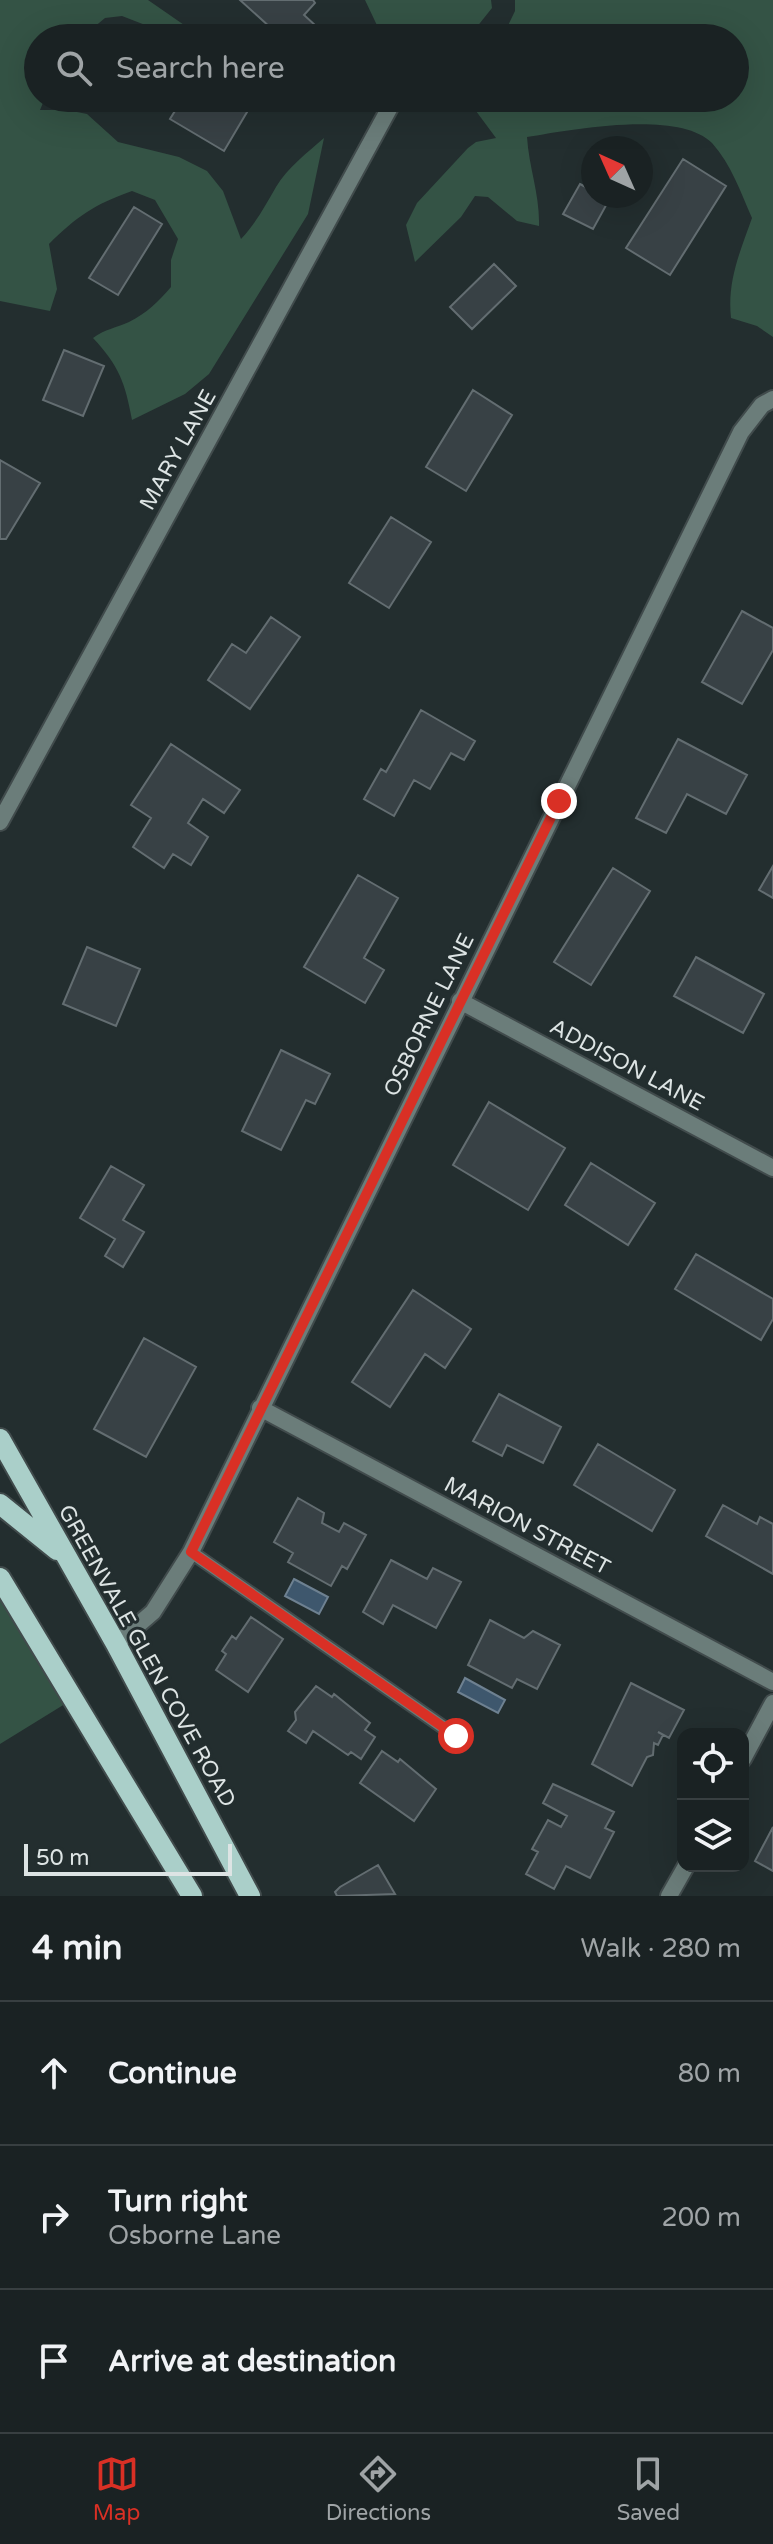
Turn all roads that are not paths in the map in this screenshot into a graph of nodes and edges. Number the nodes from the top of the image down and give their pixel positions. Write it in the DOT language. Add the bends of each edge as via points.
graph roads {
  1 [pos="387,112"];
  2 [pos="773,399"];
  3 [pos="0,822"];
  4 [pos="460,1001"];
  5 [pos="773,1168"];
  6 [pos="260,1408"];
  7 [pos="0,1439"];
  8 [pos="0,1504"];
  9 [pos="191,1552"];
  10 [pos="67,1557"];
  11 [pos="0,1578"];
  12 [pos="116,1644"];
  13 [pos="773,1682"];
  14 [pos="773,1703"];
  15 [pos="456,1736"];
  16 [pos="749,1748"];
  17 [pos="683,1872"];
  18 [pos="192,1896"];
  19 [pos="250,1896"];
  20 [pos="669,1896"];
  1 -- 3 [label="street, MARY LANE"];
  2 -- 4 [label="street, OSBORNE LANE" via="741,432"];
  4 -- 5 [label="street, ADDISON LANE"];
  4 -- 6 [label="street, OSBORNE LANE"];
  6 -- 9 [label="street, OSBORNE LANE"];
  6 -- 13 [label="street, MARION STREET"];
  7 -- 10 [label="main road, GREENVALE GLEN COVE ROAD"];
  8 -- 10 [label="main road"];
  9 -- 12 [label="street, OSBORNE LANE" via="153,1612"];
  9 -- 15 [label="lane"];
  10 -- 12 [label="main road, GREENVALE GLEN COVE ROAD"];
  11 -- 18 [label="main road"];
  12 -- 19 [label="main road, GREENVALE GLEN COVE ROAD"];
  14 -- 16 [label="street"];
  17 -- 20 [label="street"];
}
